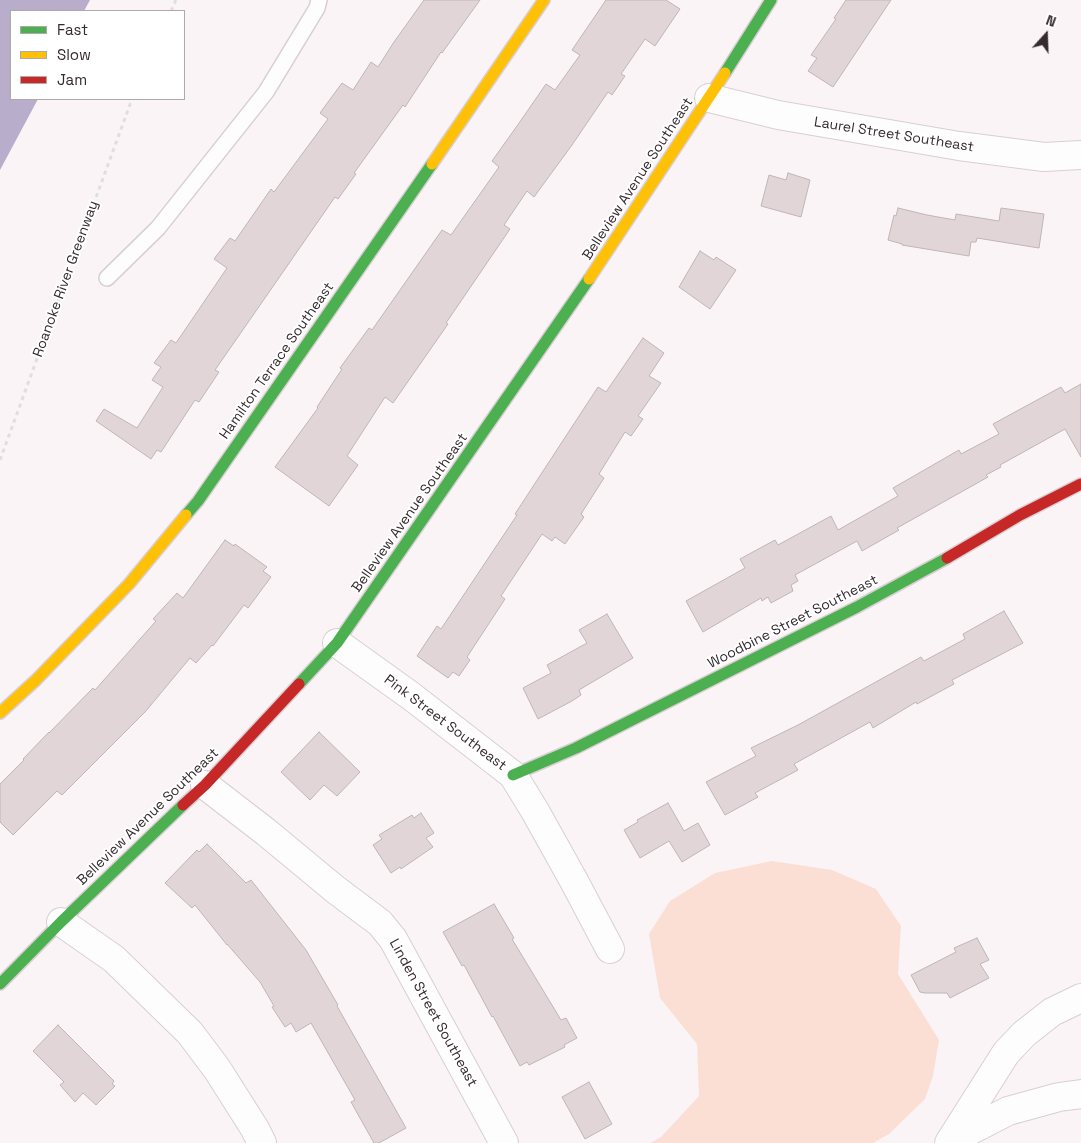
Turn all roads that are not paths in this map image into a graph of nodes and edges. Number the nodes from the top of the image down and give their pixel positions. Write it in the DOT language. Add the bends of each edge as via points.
graph roads {
  1 [pos="319,0"];
  2 [pos="544,0"];
  3 [pos="771,0"];
  4 [pos="709,98"];
  5 [pos="1081,155"];
  6 [pos="107,278"];
  7 [pos="1081,484"];
  8 [pos="337,643"];
  9 [pos="0,713"];
  10 [pos="513,775"];
  11 [pos="205,785"];
  12 [pos="61,922"];
  13 [pos="610,949"];
  14 [pos="0,984"];
  15 [pos="1081,998"];
  16 [pos="1081,1094"];
  17 [pos="949,1142"];
  18 [pos="262,1143"];
  19 [pos="504,1143"];
  1 -- 6 [label="lane" via="266,92 158,228"];
  2 -- 9 [label="street, Hamilton Terrace Southeast" via="198,502 129,584"];
  3 -- 4 [label="street, Belleview Avenue Southeast"];
  4 -- 5 [label="street, Laurel Street Southeast" via="778,115 959,146 1044,157"];
  4 -- 8 [label="street, Belleview Avenue Southeast" via="584,289"];
  7 -- 10 [label="street, Woodbine Street Southeast" via="857,607 576,748"];
  8 -- 10 [label="street, Pink Street Southeast"];
  8 -- 11 [label="street, Belleview Avenue Southeast"];
  10 -- 13 [label="street, Pink Street Southeast" via="540,818"];
  11 -- 12 [label="street, Belleview Avenue Southeast"];
  11 -- 19 [label="street, Linden Street Southeast" via="380,923 393,939"];
  12 -- 14 [label="street, Belleview Avenue Southeast"];
  12 -- 18 [label="street" via="114,959 190,1034 217,1068"];
  15 -- 17 [label="street" via="1052,1012 1024,1034 1006,1054"];
  16 -- 17 [label="street" via="1008,1111"];
}
